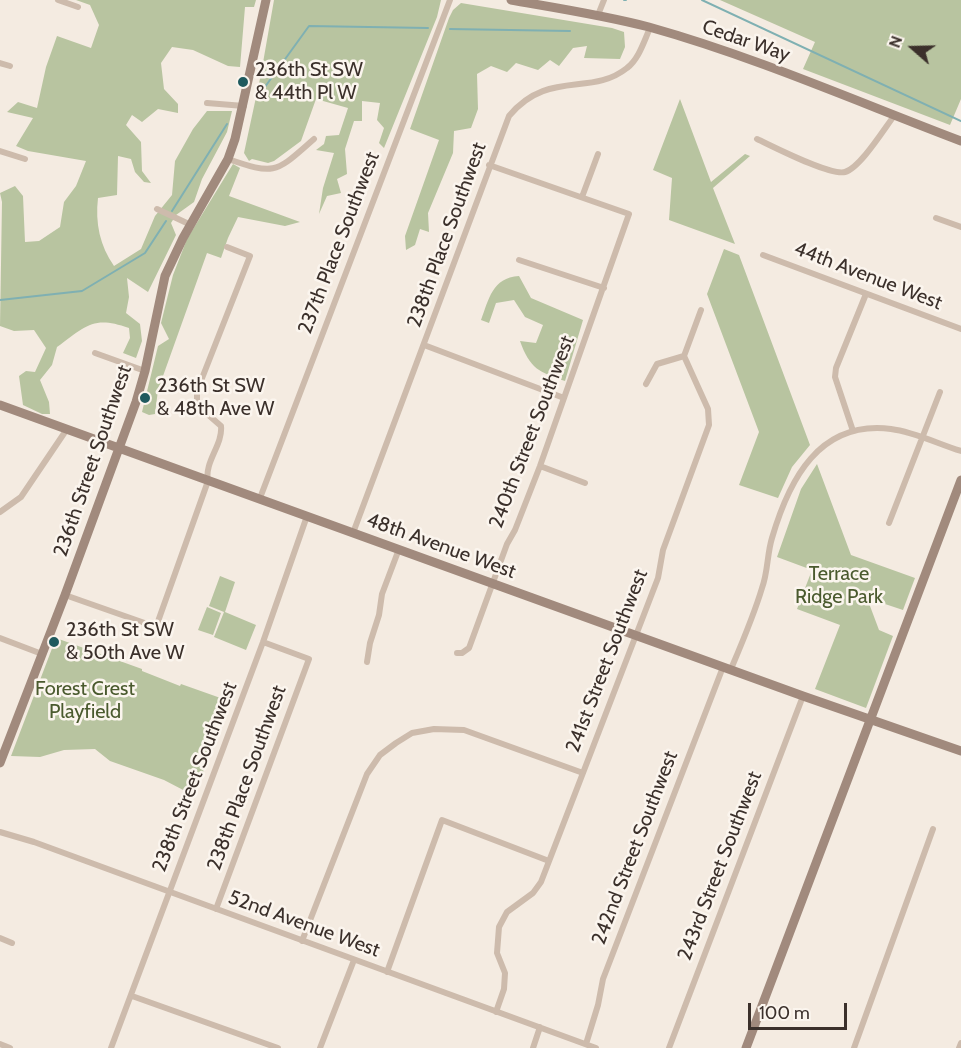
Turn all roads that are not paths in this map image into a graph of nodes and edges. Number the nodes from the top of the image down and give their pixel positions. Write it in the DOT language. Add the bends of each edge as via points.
graph roads {
  1 [pos="58,0"];
  2 [pos="266,0"];
  3 [pos="450,0"];
  4 [pos="511,0"];
  5 [pos="604,0"];
  6 [pos="78,8"];
  7 [pos="598,15"];
  8 [pos="650,28"];
  9 [pos="0,63"];
  10 [pos="10,66"];
  11 [pos="207,103"];
  12 [pos="244,106"];
  13 [pos="894,116"];
  14 [pos="314,139"];
  15 [pos="757,139"];
  16 [pos="961,141"];
  17 [pos="0,151"];
  18 [pos="598,154"];
  19 [pos="25,159"];
  20 [pos="228,159"];
  21 [pos="489,165"];
  22 [pos="582,197"];
  23 [pos="157,209"];
  24 [pos="936,218"];
  25 [pos="191,225"];
  26 [pos="961,227"];
  27 [pos="228,247"];
  28 [pos="763,255"];
  29 [pos="519,260"];
  30 [pos="604,288"];
  31 [pos="866,294"];
  32 [pos="700,310"];
  33 [pos="961,329"];
  34 [pos="424,345"];
  35 [pos="95,353"];
  36 [pos="684,356"];
  37 [pos="145,371"];
  38 [pos="646,384"];
  39 [pos="940,392"];
  40 [pos="564,398"];
  41 [pos="0,405"];
  42 [pos="67,429"];
  43 [pos="853,431"];
  44 [pos="922,438"];
  45 [pos="119,449"];
  46 [pos="961,451"];
  47 [pos="540,466"];
  48 [pos="961,480"];
  49 [pos="208,481"];
  50 [pos="585,483"];
  51 [pos="260,498"];
  52 [pos="0,512"];
  53 [pos="306,516"];
  54 [pos="889,523"];
  55 [pos="353,533"];
  56 [pos="399,549"];
  57 [pos="493,584"];
  58 [pos="65,595"];
  59 [pos="636,635"];
  60 [pos="0,638"];
  61 [pos="263,642"];
  62 [pos="456,653"];
  63 [pos="42,654"];
  64 [pos="367,662"];
  65 [pos="727,668"];
  66 [pos="803,696"];
  67 [pos="870,720"];
  68 [pos="961,751"];
  69 [pos="0,763"];
  70 [pos="583,773"];
  71 [pos="933,829"];
  72 [pos="0,832"];
  73 [pos="549,861"];
  74 [pos="170,892"];
  75 [pos="216,909"];
  76 [pos="0,938"];
  77 [pos="302,941"];
  78 [pos="12,943"];
  79 [pos="354,960"];
  80 [pos="387,972"];
  81 [pos="132,996"];
  82 [pos="496,1012"];
  83 [pos="540,1027"];
  84 [pos="961,1043"];
  85 [pos="0,1044"];
  86 [pos="586,1044"];
  87 [pos="10,1048"];
  88 [pos="111,1048"];
  89 [pos="278,1048"];
  90 [pos="320,1048"];
  91 [pos="533,1048"];
  92 [pos="596,1048"];
  93 [pos="669,1048"];
  94 [pos="746,1048"];
  95 [pos="854,1048"];
  96 [pos="959,1048"];
  1 -- 6 [label="street"];
  2 -- 12 [label="main road, 236th Street Southwest"];
  3 -- 51 [label="street, 237th Place Southwest"];
  4 -- 7 [label="main road, Cedar Way"];
  5 -- 7 [label="street"];
  7 -- 8 [label="main road, Cedar Way"];
  8 -- 13 [label="main road, Cedar Way" via="724,51"];
  8 -- 21 [label="street, 238th Place Southwest" via="629,67 612,78 550,87 519,105 509,116"];
  9 -- 10 [label="street"];
  11 -- 12 [label="street"];
  12 -- 20 [label="main road, 236th Street Southwest"];
  13 -- 15 [label="street" via="844,173 828,172"];
  13 -- 16 [label="main road, Cedar Way"];
  14 -- 20 [label="street" via="275,170 256,169"];
  17 -- 19 [label="street"];
  18 -- 22 [label="street"];
  20 -- 25 [label="main road, 236th Street Southwest"];
  21 -- 22 [label="street"];
  21 -- 34 [label="street, 238th Place Southwest"];
  22 -- 30 [label="street, 240th Street Southwest" via="629,214"];
  23 -- 25 [label="street"];
  24 -- 26 [label="street"];
  25 -- 37 [label="main road, 236th Street Southwest" via="165,276"];
  27 -- 49 [label="street" via="250,256 197,391 197,405 221,426 222,433 207,472"];
  28 -- 31 [label="street, 44th Avenue West"];
  29 -- 30 [label="street"];
  30 -- 40 [label="street, 240th Street Southwest"];
  31 -- 33 [label="street, 44th Avenue West"];
  31 -- 43 [label="street" via="835,377"];
  32 -- 36 [label="street"];
  34 -- 40 [label="street"];
  34 -- 55 [label="street, 238th Place Southwest"];
  35 -- 37 [label="street"];
  36 -- 38 [label="street" via="657,364"];
  36 -- 59 [label="street, 241st Street Southwest" via="708,410 709,425"];
  37 -- 45 [label="main road, 236th Street Southwest"];
  39 -- 44 [label="street"];
  40 -- 47 [label="street, 240th Street Southwest"];
  41 -- 42 [label="main road, 48th Avenue West"];
  42 -- 45 [label="main road, 48th Avenue West"];
  42 -- 52 [label="street" via="21,497"];
  43 -- 44 [label="street" via="891,429"];
  43 -- 65 [label="street, 242nd Street Southwest" via="816,453 795,479 771,540 762,588"];
  44 -- 46 [label="street"];
  44 -- 54 [label="street"];
  45 -- 49 [label="main road, 48th Avenue West"];
  45 -- 58 [label="main road, 236th Street Southwest"];
  47 -- 50 [label="street"];
  47 -- 57 [label="street, 240th Street Southwest"];
  48 -- 67 [label="main road"];
  49 -- 51 [label="main road, 48th Avenue West"];
  49 -- 58 [label="street" via="156,627"];
  51 -- 53 [label="main road, 48th Avenue West"];
  53 -- 55 [label="main road, 48th Avenue West"];
  53 -- 61 [label="street, 238th Street Southwest"];
  55 -- 56 [label="main road, 48th Avenue West"];
  56 -- 57 [label="main road, 48th Avenue West"];
  56 -- 64 [label="street" via="382,594"];
  57 -- 59 [label="main road, 48th Avenue West"];
  57 -- 62 [label="street, 240th Street Southwest" via="469,648"];
  58 -- 63 [label="main road, 236th Street Southwest"];
  59 -- 65 [label="main road, 48th Avenue West"];
  59 -- 70 [label="street, 241st Street Southwest"];
  60 -- 63 [label="street"];
  61 -- 74 [label="street, 238th Street Southwest"];
  61 -- 75 [label="street, 238th Place Southwest" via="309,659"];
  63 -- 69 [label="main road, 236th Street Southwest"];
  65 -- 66 [label="main road, 48th Avenue West"];
  65 -- 86 [label="street, 242nd Street Southwest" via="603,979"];
  66 -- 67 [label="main road, 48th Avenue West"];
  66 -- 93 [label="street, 243rd Street Southwest"];
  67 -- 68 [label="main road, 48th Avenue West"];
  67 -- 94 [label="main road"];
  70 -- 73 [label="street, 241st Street Southwest"];
  70 -- 77 [label="street" via="464,730 412,733 380,755 367,774"];
  71 -- 95 [label="street"];
  72 -- 74 [label="street, 52nd Avenue West"];
  73 -- 80 [label="street" via="442,820"];
  73 -- 82 [label="street, 241st Street Southwest" via="533,893 507,912 499,927 497,953 505,974"];
  74 -- 75 [label="street, 52nd Avenue West"];
  74 -- 81 [label="street, 238th Street Southwest"];
  75 -- 77 [label="street, 52nd Avenue West"];
  76 -- 78 [label="street"];
  77 -- 79 [label="street, 52nd Avenue West"];
  79 -- 80 [label="street, 52nd Avenue West"];
  79 -- 90 [label="street"];
  80 -- 82 [label="street, 52nd Avenue West"];
  81 -- 88 [label="street, 238th Street Southwest"];
  81 -- 89 [label="street"];
  82 -- 83 [label="street, 52nd Avenue West"];
  83 -- 86 [label="street, 52nd Avenue West"];
  83 -- 91 [label="street"];
  84 -- 96 [label="street"];
  85 -- 87 [label="street"];
  86 -- 92 [label="street, 52nd Avenue West"];
}
